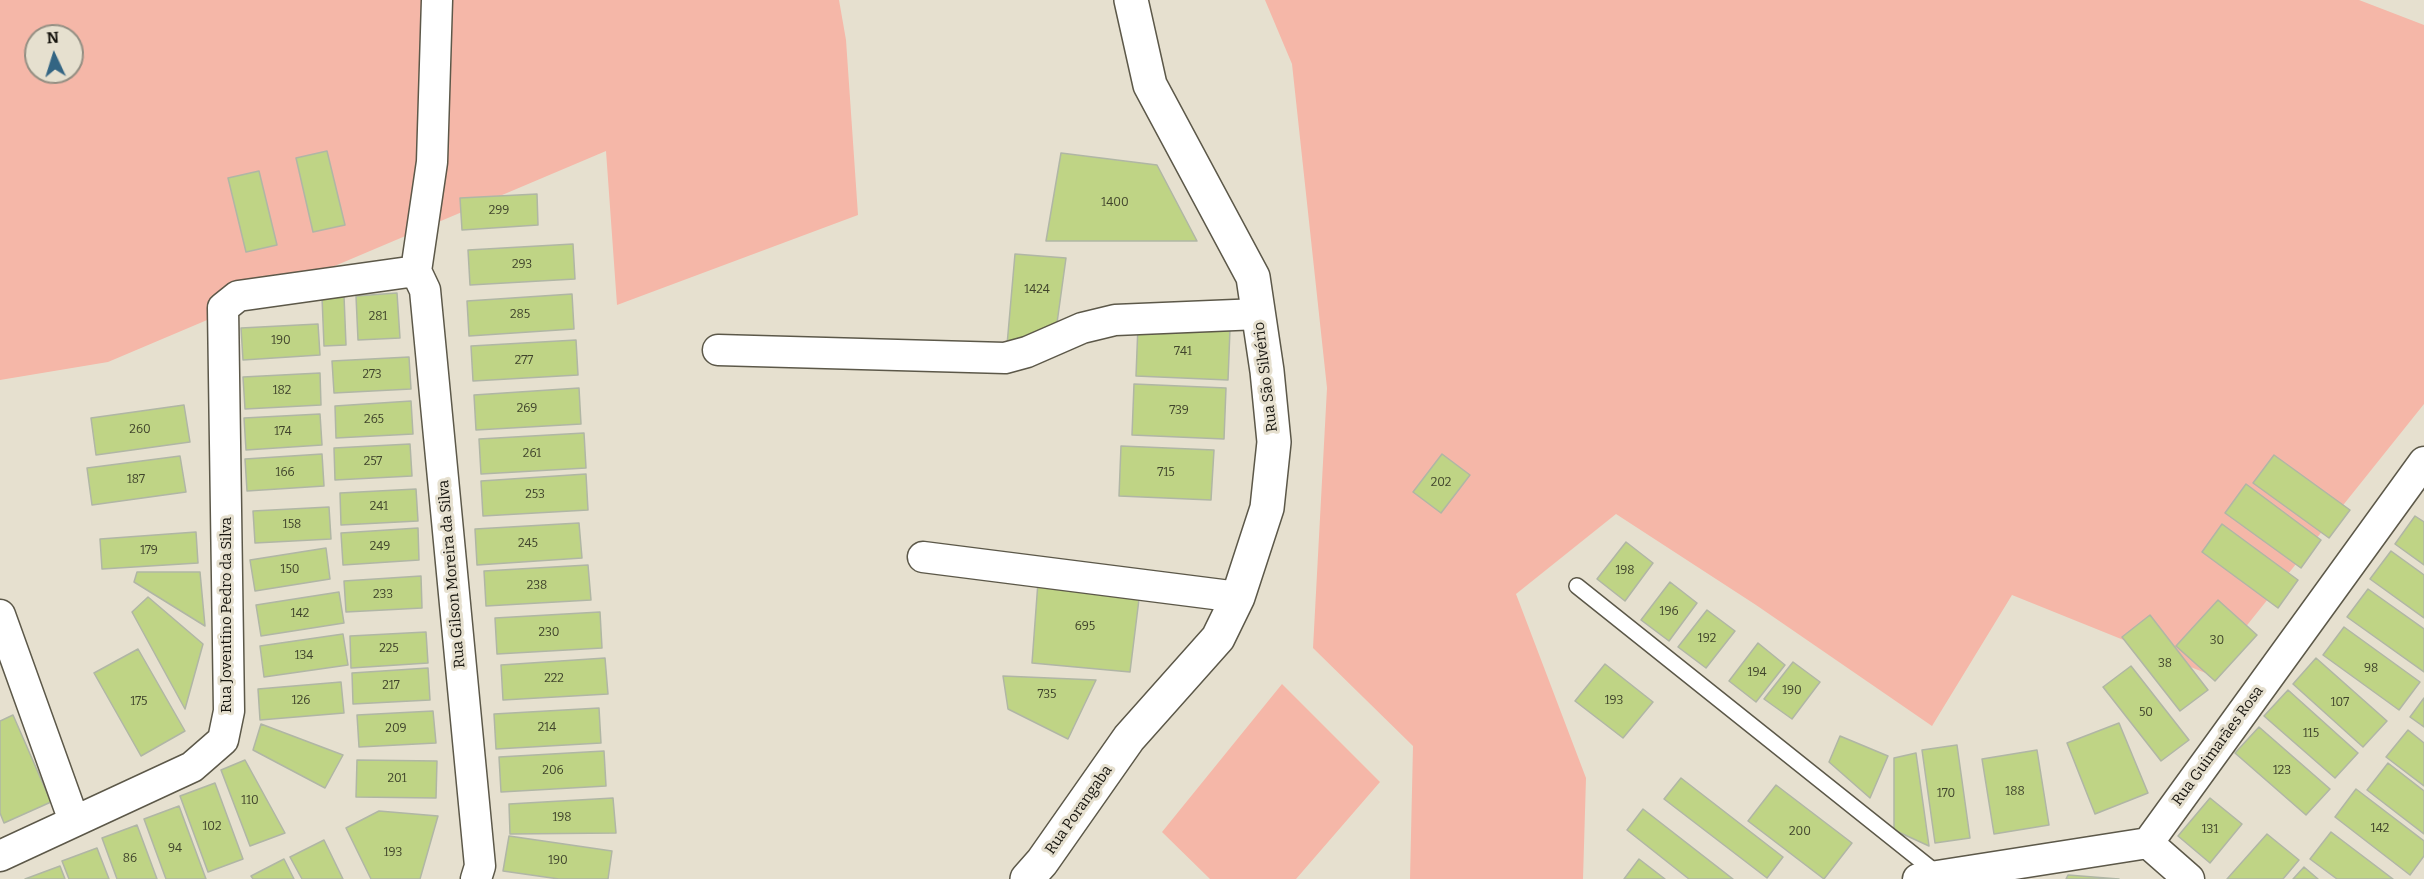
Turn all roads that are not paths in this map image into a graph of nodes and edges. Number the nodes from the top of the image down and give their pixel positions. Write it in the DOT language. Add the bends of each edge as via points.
graph roads {
  1 [pos="437,0"];
  2 [pos="1131,0"];
  3 [pos="416,271"];
  4 [pos="1259,314"];
  5 [pos="718,350"];
  6 [pos="2424,462"];
  7 [pos="923,557"];
  8 [pos="1576,586"];
  9 [pos="1238,597"];
  10 [pos="0,615"];
  11 [pos="1130,738"];
  12 [pos="74,821"];
  13 [pos="2148,843"];
  14 [pos="0,855"];
  15 [pos="1928,877"];
  16 [pos="476,879"];
  17 [pos="1027,879"];
  18 [pos="2189,879"];
  1 -- 3 [label="street" via="432,162"];
  2 -- 4 [label="street, Rua São Silvério" via="1150,85 1253,276"];
  3 -- 12 [label="street, Rua Joventino Pedro da Silva" via="238,296 223,308 229,711 223,741 192,768"];
  3 -- 16 [label="street, Rua Gilson Moreira da Silva" via="425,290 480,866"];
  4 -- 5 [label="street" via="1114,320 1005,358"];
  4 -- 9 [label="street, Rua São Silvério" via="1274,442 1267,508"];
  6 -- 13 [label="street, Rua Guimarães Rosa"];
  7 -- 9 [label="street"];
  8 -- 15 [label="lane"];
  9 -- 11 [label="street, Rua São Silvério" via="1218,638"];
  10 -- 12 [label="street"];
  11 -- 17 [label="street, Rua Porangaba"];
  12 -- 14 [label="street, Rua Joventino Pedro da Silva"];
  13 -- 15 [label="street"];
  13 -- 18 [label="street"];
}
